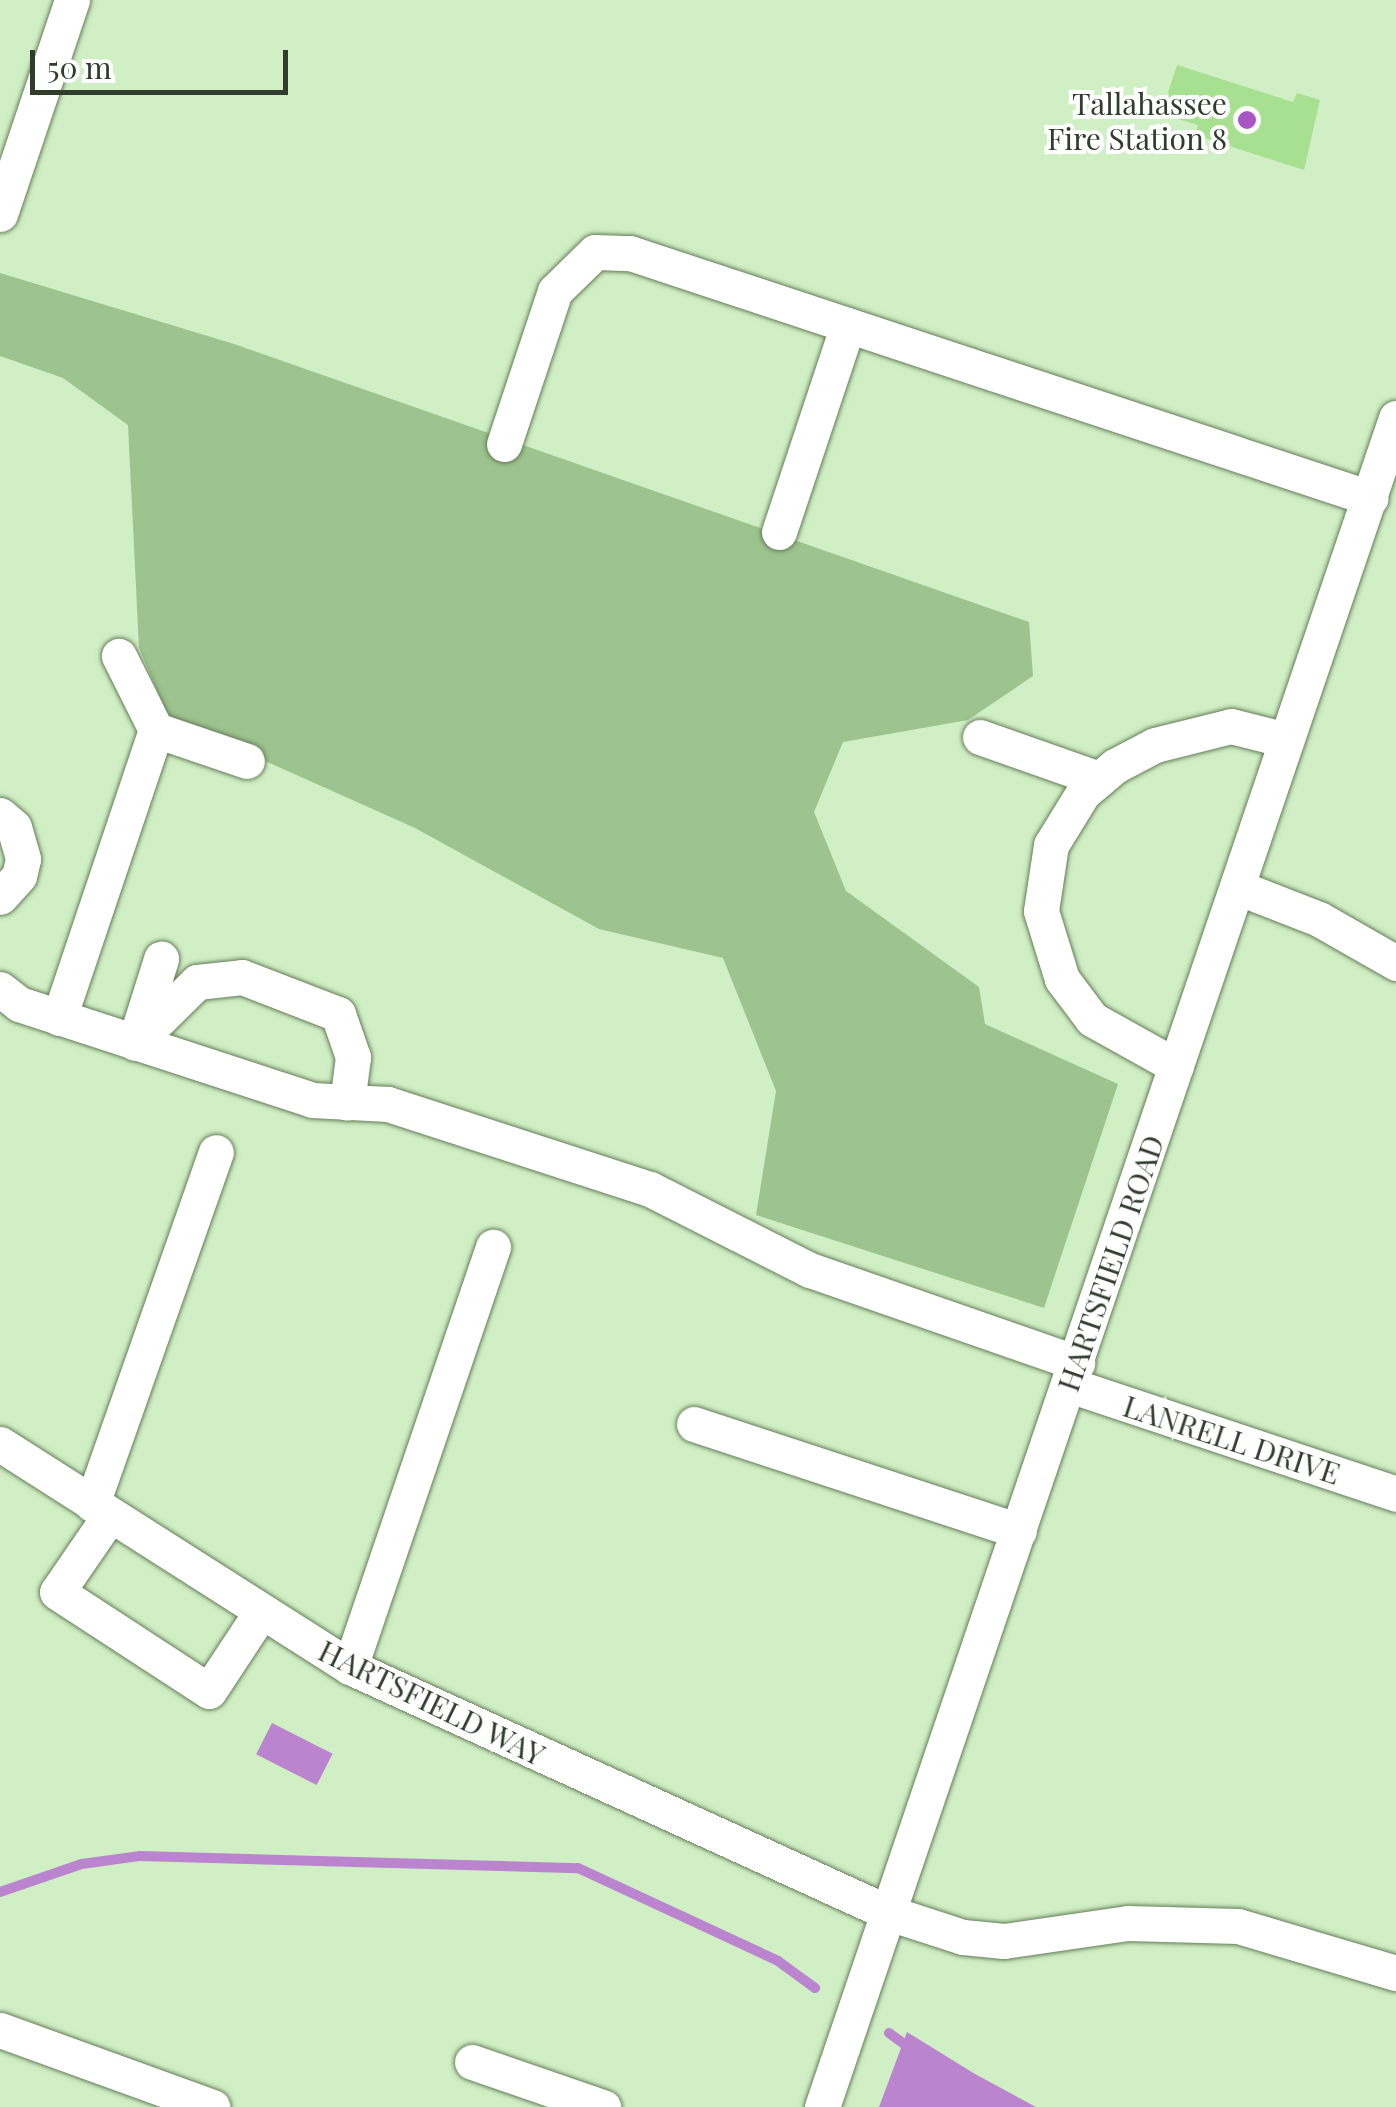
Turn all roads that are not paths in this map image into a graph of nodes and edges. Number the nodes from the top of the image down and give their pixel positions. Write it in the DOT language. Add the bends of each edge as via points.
graph roads {
  1 [pos="72,0"];
  2 [pos="0,214"];
  3 [pos="848,325"];
  4 [pos="1396,418"];
  5 [pos="504,444"];
  6 [pos="1378,503"];
  7 [pos="779,532"];
  8 [pos="119,656"];
  9 [pos="156,730"];
  10 [pos="980,736"];
  11 [pos="1286,740"];
  12 [pos="247,761"];
  13 [pos="1099,779"];
  14 [pos="0,815"];
  15 [pos="1238,887"];
  16 [pos="0,897"];
  17 [pos="161,959"];
  18 [pos="1396,964"];
  19 [pos="0,989"];
  20 [pos="59,1018"];
  21 [pos="135,1042"];
  22 [pos="1176,1066"];
  23 [pos="347,1102"];
  24 [pos="216,1152"];
  25 [pos="494,1246"];
  26 [pos="1073,1374"];
  27 [pos="694,1424"];
  28 [pos="0,1444"];
  29 [pos="1396,1494"];
  30 [pos="101,1509"];
  31 [pos="1019,1531"];
  32 [pos="261,1612"];
  33 [pos="350,1667"];
  34 [pos="889,1914"];
  35 [pos="1396,1972"];
  36 [pos="0,2030"];
  37 [pos="472,2062"];
  38 [pos="214,2107"];
  39 [pos="603,2107"];
  40 [pos="822,2107"];
  1 -- 2 [label="street"];
  3 -- 5 [label="street" via="630,254 595,252 555,292"];
  3 -- 6 [label="street"];
  3 -- 7 [label="street"];
  4 -- 6 [label="street, HARTSFIELD ROAD"];
  6 -- 11 [label="street, HARTSFIELD ROAD"];
  8 -- 9 [label="street"];
  9 -- 12 [label="street"];
  9 -- 20 [label="street"];
  10 -- 13 [label="street"];
  11 -- 13 [label="street" via="1232,726 1202,729 1155,745"];
  11 -- 15 [label="street, HARTSFIELD ROAD"];
  13 -- 22 [label="street" via="1051,845 1042,898 1048,946 1092,1020"];
  14 -- 16 [label="street" via="14,827 23,859 19,876"];
  15 -- 18 [label="street" via="1319,919"];
  15 -- 22 [label="street, HARTSFIELD ROAD"];
  17 -- 21 [label="street"];
  19 -- 20 [label="street, LANRELL DRIVE" via="19,1004"];
  20 -- 21 [label="street, LANRELL DRIVE"];
  21 -- 23 [label="street, LANRELL DRIVE" via="312,1100"];
  21 -- 23 [label="street" via="198,982 242,977 338,1014 353,1057"];
  22 -- 26 [label="street, HARTSFIELD ROAD"];
  23 -- 26 [label="street, LANRELL DRIVE" via="388,1104 450,1121 650,1190 810,1270"];
  24 -- 30 [label="street"];
  25 -- 33 [label="street"];
  26 -- 29 [label="street, LANRELL DRIVE"];
  26 -- 31 [label="street, HARTSFIELD ROAD"];
  27 -- 31 [label="street"];
  28 -- 30 [label="street, HARTSFIELD WAY"];
  30 -- 32 [label="street, HARTSFIELD WAY"];
  30 -- 32 [label="street" via="57,1592 209,1691"];
  31 -- 34 [label="street, HARTSFIELD ROAD"];
  32 -- 33 [label="street, HARTSFIELD WAY"];
  33 -- 34 [label="street, HARTSFIELD WAY"];
  34 -- 35 [label="street, HARTSFIELD WAY" via="963,1937 1004,1941 1128,1923 1238,1926"];
  34 -- 40 [label="street, HARTSFIELD ROAD"];
  36 -- 38 [label="street"];
  37 -- 39 [label="street"];
}
